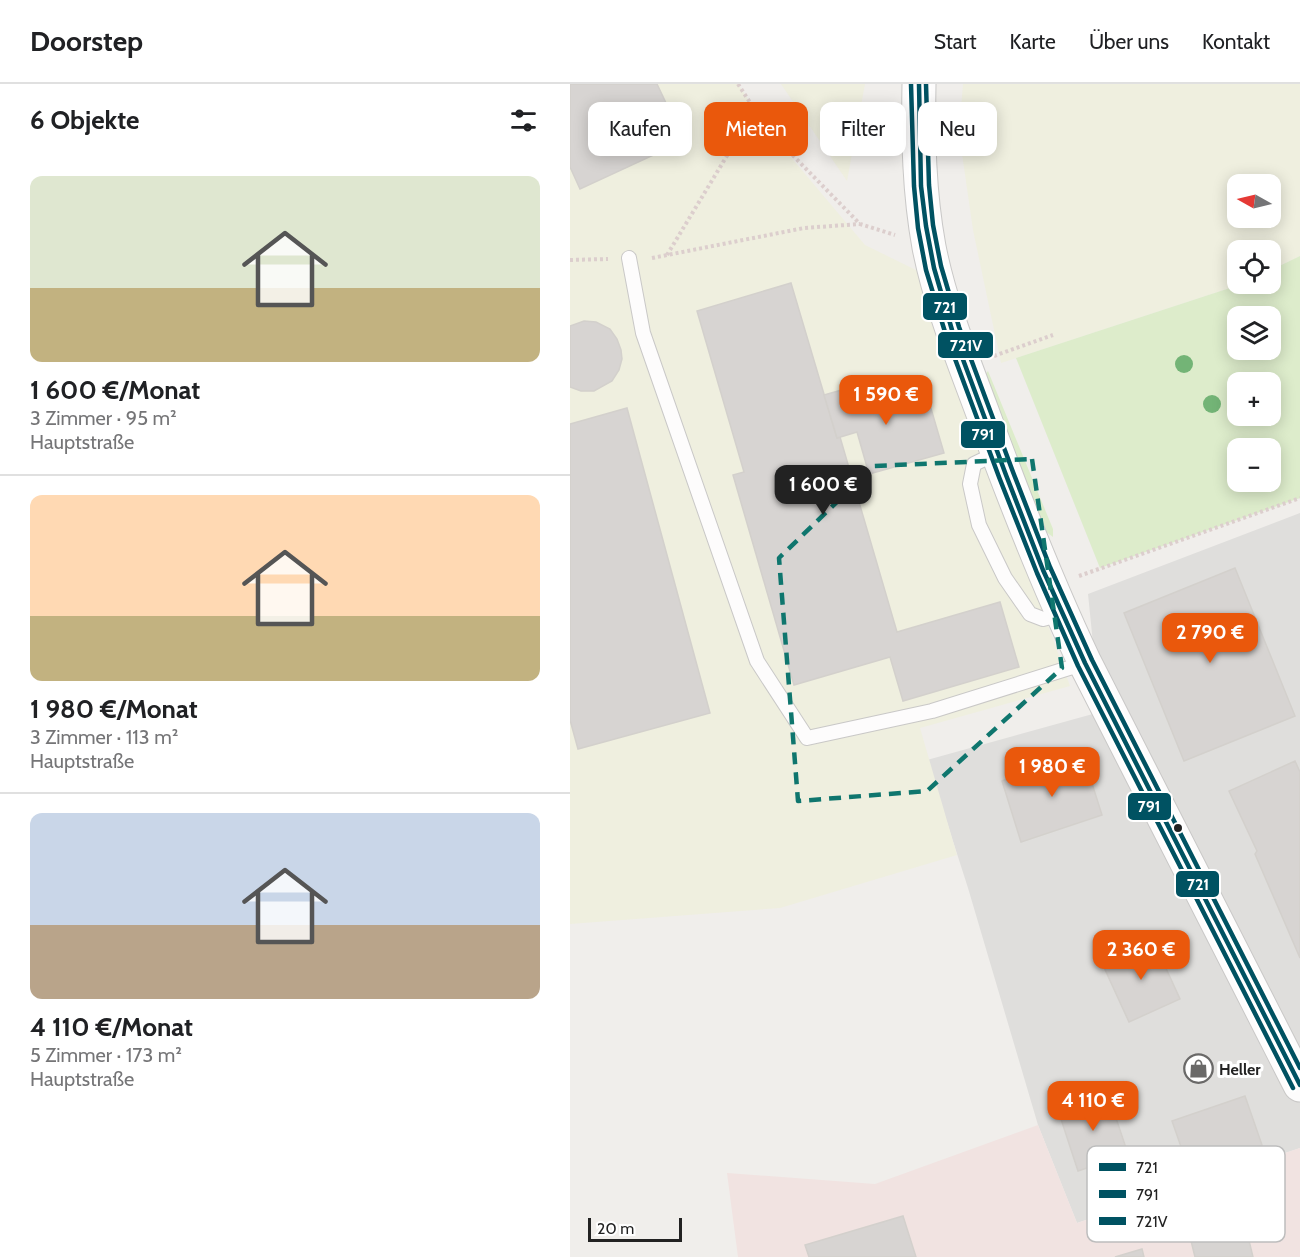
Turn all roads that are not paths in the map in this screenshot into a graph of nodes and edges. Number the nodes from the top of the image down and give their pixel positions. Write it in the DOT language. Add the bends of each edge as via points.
graph roads {
  1 [pos="919,84"];
  2 [pos="629,258"];
  3 [pos="997,453"];
  4 [pos="1056,600"];
  5 [pos="1085,663"];
  6 [pos="1300,1085"];
  1 -- 3 [label="street" via="919,176 929,247 943,303"];
  2 -- 5 [label="lane" via="643,333 757,660 807,738 932,711"];
  3 -- 4 [label="street"];
  3 -- 4 [label="lane" via="974,464 970,484 979,525 1005,578 1030,614 1043,619"];
  4 -- 5 [label="street"];
  5 -- 6 [label="street"];
}
